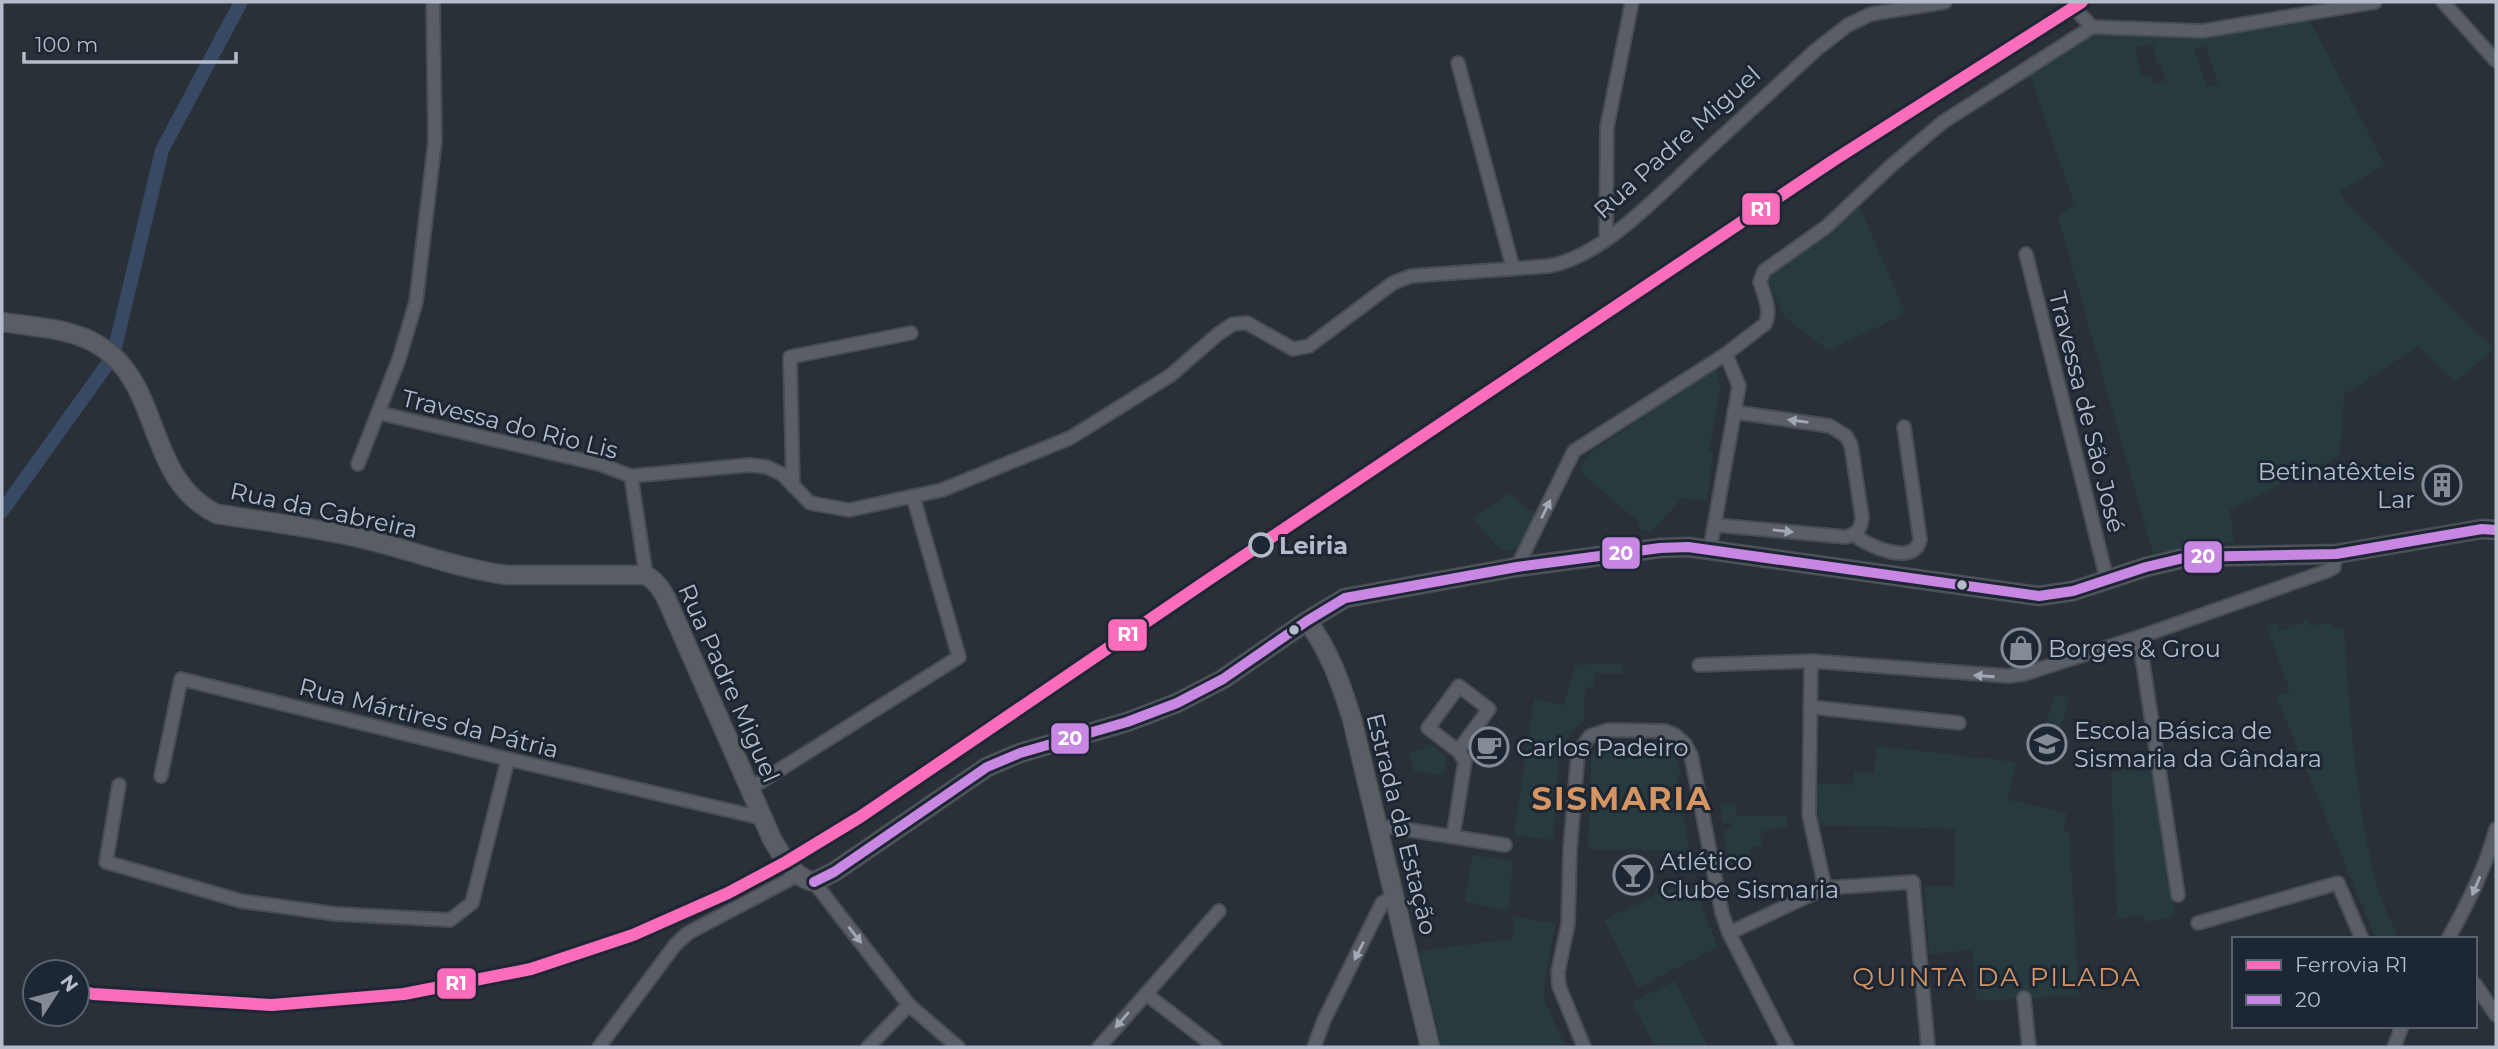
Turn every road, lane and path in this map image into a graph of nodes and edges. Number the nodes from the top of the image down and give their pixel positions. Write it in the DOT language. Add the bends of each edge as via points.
graph roads {
  1 [pos="433,2"];
  2 [pos="1632,2"];
  3 [pos="1945,2"];
  4 [pos="2069,2"];
  5 [pos="2375,2"];
  6 [pos="2444,2"];
  7 [pos="2092,27"];
  8 [pos="2496,61"];
  9 [pos="1458,63"];
  10 [pos="1606,238"];
  11 [pos="2026,254"];
  12 [pos="1513,268"];
  13 [pos="2,321"];
  14 [pos="911,333"];
  15 [pos="1726,354"];
  16 [pos="1734,412"];
  17 [pos="379,414"];
  18 [pos="1904,426"];
  19 [pos="358,464"];
  20 [pos="631,476"];
  21 [pos="793,486"];
  22 [pos="913,496"];
  23 [pos="1715,525"];
  24 [pos="2491,527"];
  25 [pos="1854,534"];
  26 [pos="1710,549"];
  27 [pos="2336,554"];
  28 [pos="2306,555"];
  29 [pos="1517,567"];
  30 [pos="646,575"];
  31 [pos="2306,577"];
  32 [pos="2107,580"];
  33 [pos="1307,621"];
  34 [pos="2140,637"];
  35 [pos="1811,661"];
  36 [pos="1699,665"];
  37 [pos="1810,707"];
  38 [pos="1959,723"];
  39 [pos="1458,751"];
  40 [pos="508,759"];
  41 [pos="161,776"];
  42 [pos="119,785"];
  43 [pos="749,789"];
  44 [pos="762,818"];
  45 [pos="1379,828"];
  46 [pos="2496,829"];
  47 [pos="1453,836"];
  48 [pos="1505,845"];
  49 [pos="2493,854"];
  50 [pos="806,878"];
  51 [pos="1825,888"];
  52 [pos="2178,895"];
  53 [pos="1395,896"];
  54 [pos="1219,911"];
  55 [pos="2198,923"];
  56 [pos="1729,933"];
  57 [pos="2361,937"];
  58 [pos="2449,937"];
  59 [pos="2477,987"];
  60 [pos="1146,994"];
  61 [pos="2024,998"];
  62 [pos="909,1005"];
  63 [pos="2496,1015"];
  64 [pos="2401,1028"];
  65 [pos="599,1047"];
  66 [pos="868,1047"];
  67 [pos="958,1047"];
  68 [pos="1099,1047"];
  69 [pos="1216,1047"];
  70 [pos="1314,1047"];
  71 [pos="1430,1047"];
  72 [pos="1584,1047"];
  73 [pos="1787,1047"];
  74 [pos="1928,1047"];
  75 [pos="2029,1047"];
  76 [pos="2394,1047"];
  1 -- 17 [label="street, Travessa do Rio Lis" via="435,141 416,302"];
  2 -- 10 [label="street" via="1607,127"];
  3 -- 10 [label="street, Rua Padre Miguel" via="1871,14 1848,25"];
  4 -- 7 [label="street"];
  5 -- 7 [label="street" via="2203,31"];
  6 -- 8 [label="street"];
  7 -- 15 [label="street" via="1943,122 1826,228 1764,271 1759,282 1768,318"];
  9 -- 12 [label="street"];
  10 -- 12 [label="street, Rua Padre Miguel" via="1566,263"];
  11 -- 32 [label="street, Travessa de São José"];
  12 -- 22 [label="street, Rua Padre Miguel" via="1411,276 1393,283 1301,349 1282,344 1247,323 1233,324 1171,375 1070,438 942,490"];
  13 -- 30 [label="main road, Rua da Cabreira" via="77,335 115,357 137,388 175,478 202,506 217,514 356,537 484,572"];
  14 -- 21 [label="street" via="790,357"];
  15 -- 16 [label="street" via="1739,386"];
  29 -- 15 [label="street, one-way" via="1574,452"];
  16 -- 23 [label="street"];
  25 -- 16 [label="street, one-way" via="1862,517 1846,436 1830,426"];
  17 -- 19 [label="street"];
  17 -- 20 [label="street, Travessa do Rio Lis" via="599,464"];
  18 -- 25 [label="street" via="1919,546 1906,554 1862,542"];
  20 -- 21 [label="street, Rua Padre Miguel" via="750,465 782,474"];
  20 -- 30 [label="street, Rua Padre Miguel"];
  21 -- 22 [label="street, Rua Padre Miguel" via="810,503 849,510"];
  22 -- 43 [label="street" via="959,657"];
  23 -- 25 [label="street, one-way" via="1846,537"];
  23 -- 26 [label="street"];
  24 -- 27 [label="main road"];
  26 -- 29 [label="main road" via="1660,548"];
  26 -- 32 [label="main road" via="2030,596 2073,591"];
  27 -- 28 [label="main road"];
  27 -- 31 [label="street" via="2334,567"];
  28 -- 31 [label="street"];
  28 -- 32 [label="main road" via="2194,556"];
  29 -- 33 [label="main road" via="1353,595"];
  30 -- 43 [label="main road, Rua Padre Miguel" via="666,598"];
  31 -- 34 [label="street"];
  33 -- 45 [label="main road, Estrada da Estação" via="1338,674"];
  33 -- 50 [label="main road" via="1223,679 1177,704 987,767 834,873"];
  34 -- 35 [label="street, one-way" via="2008,676"];
  34 -- 52 [label="street"];
  35 -- 36 [label="street"];
  35 -- 37 [label="street"];
  37 -- 38 [label="street"];
  37 -- 51 [label="street" via="1809,815"];
  39 -- 39 [label="street" via="1428,728 1459,686 1489,709"];
  39 -- 47 [label="street" via="1465,761"];
  40 -- 41 [label="street, Rua Mártires da Pátria" via="181,679"];
  40 -- 42 [label="street" via="472,903 450,920 336,914 241,901 106,862"];
  40 -- 44 [label="street, Rua Mártires da Pátria"];
  43 -- 44 [label="main road, Rua Padre Miguel"];
  44 -- 50 [label="main road, Rua Padre Miguel" via="779,852"];
  45 -- 47 [label="street"];
  45 -- 53 [label="main road, Estrada da Estação"];
  46 -- 49 [label="street"];
  47 -- 48 [label="street"];
  49 -- 58 [label="street, one-way"];
  50 -- 62 [label="street, one-way"];
  50 -- 65 [label="street" via="688,933"];
  51 -- 56 [label="street"];
  51 -- 74 [label="street" via="1913,882"];
  53 -- 70 [label="street, one-way" via="1382,903"];
  53 -- 71 [label="main road, Estrada da Estação"];
  54 -- 60 [label="street"];
  55 -- 57 [label="street" via="2338,883"];
  56 -- 72 [label="street" via="1685,744 1665,731 1594,733 1578,753 1568,923 1558,972 1559,986"];
  56 -- 73 [label="street"];
  59 -- 63 [label="street"];
  60 -- 68 [label="street, one-way"];
  60 -- 69 [label="street"];
  61 -- 75 [label="street"];
  62 -- 66 [label="street"];
  62 -- 67 [label="street"];
  64 -- 76 [label="street"];
}
